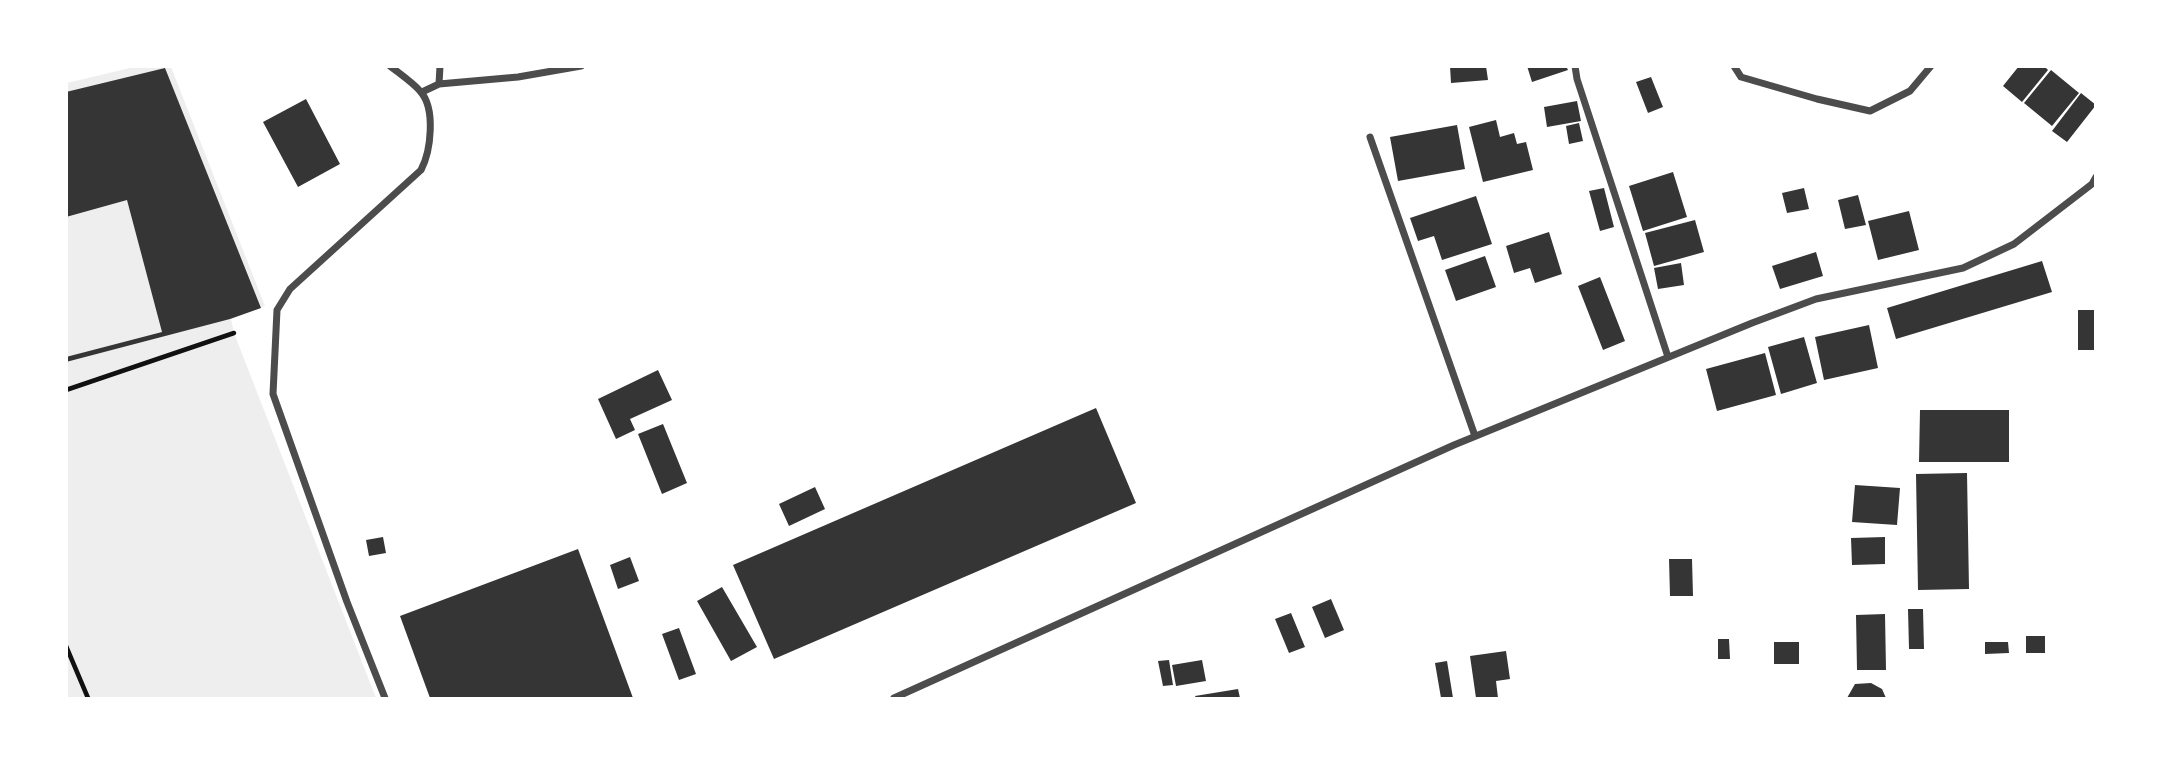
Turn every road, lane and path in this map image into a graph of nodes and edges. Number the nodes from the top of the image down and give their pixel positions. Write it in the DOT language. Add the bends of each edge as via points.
graph roads {
  1 [pos="390,66"];
  2 [pos="440,66"];
  3 [pos="581,66"];
  4 [pos="1575,66"];
  5 [pos="1734,66"];
  6 [pos="1931,66"];
  7 [pos="439,84"];
  8 [pos="422,92"];
  9 [pos="1370,137"];
  10 [pos="2095,177"];
  11 [pos="234,333"];
  12 [pos="1668,358"];
  13 [pos="66,390"];
  14 [pos="1475,436"];
  15 [pos="66,646"];
  16 [pos="88,698"];
  17 [pos="385,698"];
  18 [pos="894,698"];
  1 -- 8 [label="street"];
  2 -- 7 [label="street"];
  3 -- 7 [label="street" via="518,78"];
  4 -- 12 [label="street"];
  5 -- 6 [label="street" via="1741,77 1870,111 1910,91"];
  7 -- 8 [label="street"];
  8 -- 17 [label="street" via="430,116 428,156 421,170 290,289 277,310 273,394"];
  9 -- 14 [label="street"];
  10 -- 12 [label="street" via="2014,244 1964,268 1816,299"];
  11 -- 13 [label="path"];
  12 -- 14 [label="street"];
  14 -- 18 [label="street"];
  15 -- 16 [label="path"];
}
